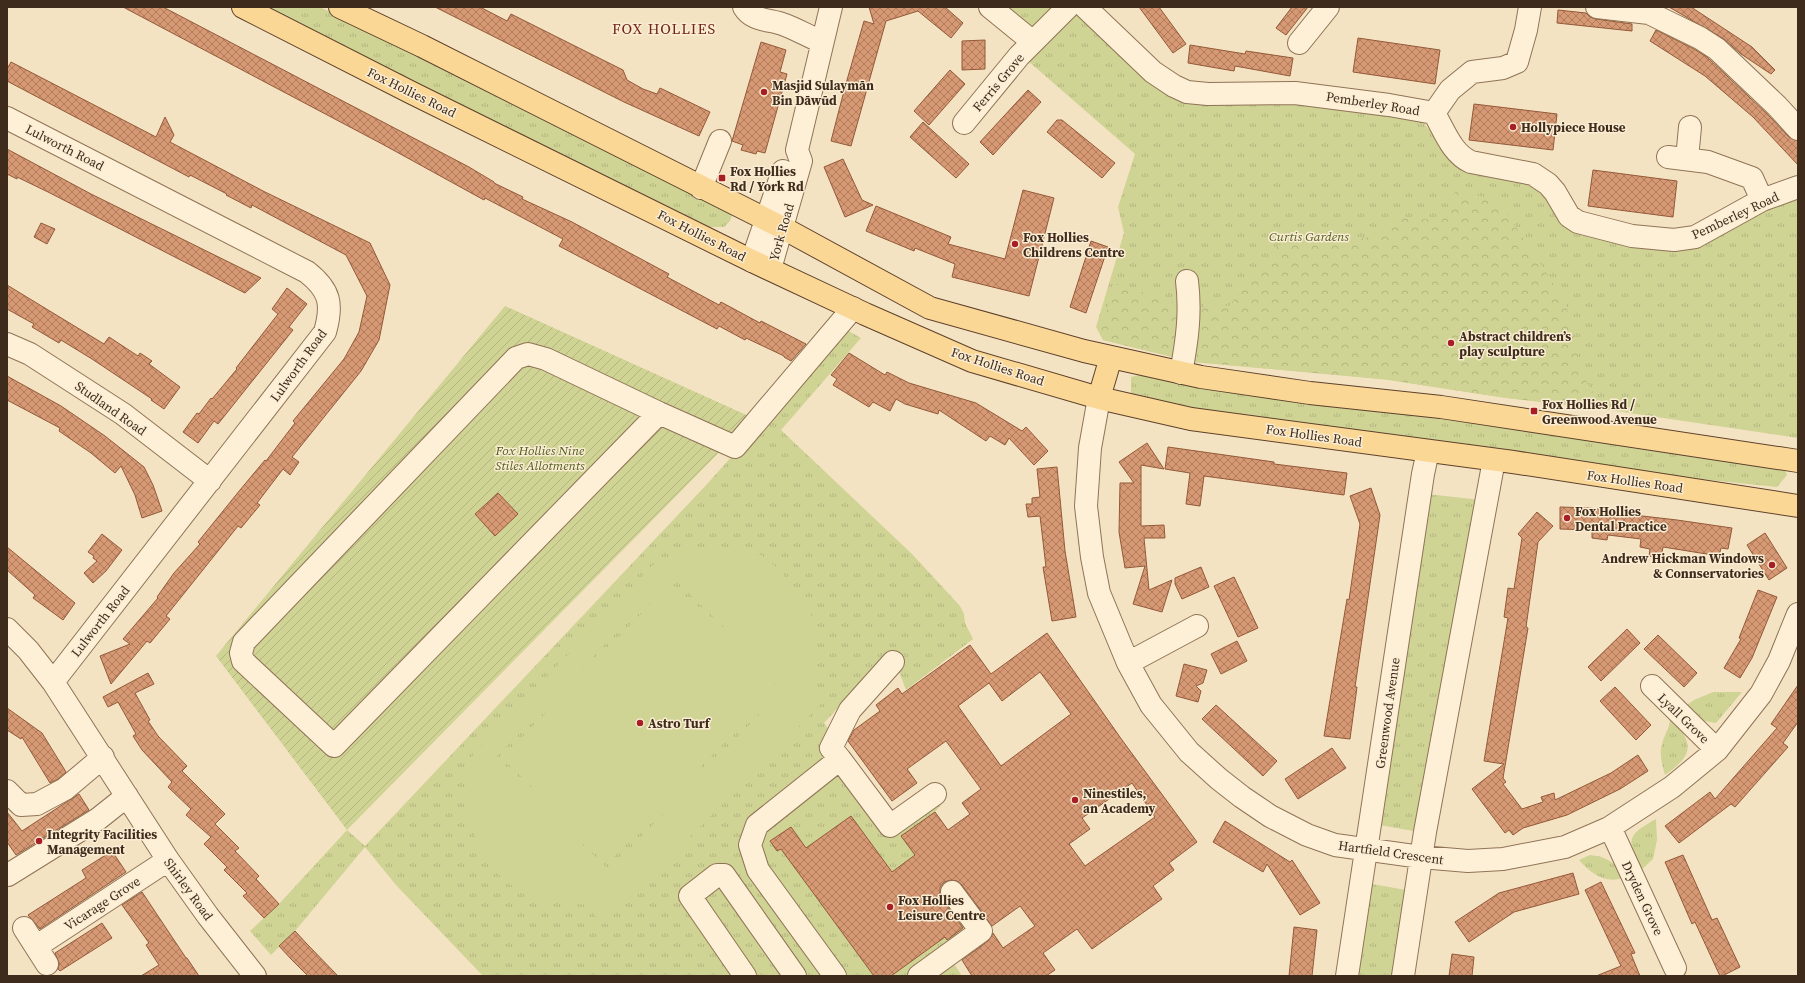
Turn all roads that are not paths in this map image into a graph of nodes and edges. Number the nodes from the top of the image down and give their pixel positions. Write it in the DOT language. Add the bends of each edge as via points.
graph roads {
  1 [pos="243,7"];
  2 [pos="340,7"];
  3 [pos="744,7"];
  4 [pos="831,7"];
  5 [pos="990,7"];
  6 [pos="1068,7"];
  7 [pos="1085,7"];
  8 [pos="1328,7"];
  9 [pos="1530,7"];
  10 [pos="1597,7"];
  11 [pos="786,16"];
  12 [pos="822,42"];
  13 [pos="1033,42"];
  14 [pos="1299,43"];
  15 [pos="1434,113"];
  16 [pos="7,118"];
  17 [pos="964,123"];
  18 [pos="1690,127"];
  19 [pos="1798,129"];
  20 [pos="720,141"];
  21 [pos="701,188"];
  22 [pos="1798,188"];
  23 [pos="1762,200"];
  24 [pos="775,225"];
  25 [pos="761,265"];
  26 [pos="1187,281"];
  27 [pos="853,308"];
  28 [pos="7,344"];
  29 [pos="1111,357"];
  30 [pos="1181,373"];
  31 [pos="1099,398"];
  32 [pos="659,413"];
  33 [pos="1428,451"];
  34 [pos="1494,460"];
  35 [pos="1798,461"];
  36 [pos="210,480"];
  37 [pos="1798,506"];
  38 [pos="1798,614"];
  39 [pos="1197,626"];
  40 [pos="7,628"];
  41 [pos="893,662"];
  42 [pos="1128,663"];
  43 [pos="53,682"];
  44 [pos="1652,686"];
  45 [pos="1717,750"];
  46 [pos="103,757"];
  47 [pos="840,759"];
  48 [pos="7,791"];
  49 [pos="935,794"];
  50 [pos="127,796"];
  51 [pos="1609,828"];
  52 [pos="1366,850"];
  53 [pos="1421,858"];
  54 [pos="168,860"];
  55 [pos="8,875"];
  56 [pos="952,892"];
  57 [pos="24,928"];
  58 [pos="1675,968"];
  59 [pos="250,975"];
  60 [pos="745,976"];
  61 [pos="796,976"];
  62 [pos="835,976"];
  63 [pos="919,976"];
  64 [pos="1347,976"];
  65 [pos="1403,976"];
  1 -- 25 [label="main road, Fox Hollies Road"];
  2 -- 21 [label="main road"];
  3 -- 11 [label="street" via="747,13 765,21"];
  4 -- 12 [label="street, York Road"];
  5 -- 13 [label="street"];
  6 -- 13 [label="street, Ferris Grove"];
  7 -- 15 [label="street, Pemberley Road" via="1153,72 1187,92 1294,93"];
  8 -- 14 [label="street"];
  9 -- 15 [label="street" via="1517,62 1503,68 1472,72 1450,90"];
  10 -- 19 [label="street" via="1649,13 1700,38 1717,49"];
  11 -- 12 [label="street"];
  12 -- 24 [label="street, York Road" via="798,150 801,161"];
  13 -- 17 [label="street, Ferris Grove"];
  15 -- 23 [label="street, Pemberley Road" via="1463,159 1533,174 1555,192 1569,216 1578,222 1606,230 1632,236 1674,240 1694,237"];
  16 -- 36 [label="street, Lulworth Road" via="307,272 324,288 330,306 325,332"];
  18 -- 23 [label="street" via="1678,158 1708,162 1752,178"];
  20 -- 21 [label="street"];
  21 -- 24 [label="main road"];
  22 -- 23 [label="street, Pemberley Road"];
  24 -- 25 [label="street, York Road"];
  24 -- 29 [label="main road" via="930,308"];
  25 -- 27 [label="main road, Fox Hollies Road"];
  26 -- 30 [label="street" via="1190,304 1187,343"];
  27 -- 31 [label="main road, Fox Hollies Road" via="972,360"];
  27 -- 32 [label="street" via="735,447"];
  28 -- 36 [label="street, Studland Road" via="30,354 123,414"];
  29 -- 30 [label="main road"];
  29 -- 31 [label="main road"];
  30 -- 35 [label="main road" via="1201,378 1441,407"];
  31 -- 33 [label="main road, Fox Hollies Road" via="1191,418"];
  31 -- 42 [label="street, Hartfield Crescent" via="1090,448 1086,506 1099,593"];
  32 -- 32 [label="street" via="334,746 243,661 241,653 244,642 516,358 528,354 546,359"];
  33 -- 34 [label="main road, Fox Hollies Road"];
  33 -- 52 [label="street, Greenwood Avenue"];
  34 -- 37 [label="main road, Fox Hollies Road"];
  34 -- 53 [label="street"];
  36 -- 43 [label="street, Lulworth Road"];
  38 -- 45 [label="street, Hartfield Crescent" via="1779,661 1760,694"];
  39 -- 42 [label="street"];
  40 -- 43 [label="street, Shirley Road"];
  41 -- 47 [label="street" via="850,710 830,748"];
  42 -- 52 [label="street, Hartfield Crescent" via="1151,705 1177,738 1230,788 1270,816 1307,835"];
  43 -- 46 [label="street, Shirley Road"];
  44 -- 45 [label="street, Lyall Grove"];
  45 -- 51 [label="street, Hartfield Crescent" via="1672,787"];
  46 -- 48 [label="street" via="65,789 37,804 21,805"];
  46 -- 50 [label="street, Shirley Road"];
  47 -- 49 [label="street" via="890,826"];
  47 -- 62 [label="street" via="757,825 750,845 758,870"];
  50 -- 54 [label="street, Shirley Road"];
  50 -- 55 [label="street" via="98,819"];
  51 -- 53 [label="street, Hartfield Crescent" via="1565,848 1503,859 1468,861"];
  51 -- 58 [label="street, Dryden Grove"];
  52 -- 53 [label="street, Hartfield Crescent"];
  52 -- 64 [label="street, Greenwood Avenue"];
  53 -- 65 [label="street"];
  54 -- 57 [label="street, Vicarage Grove" via="42,955"];
  54 -- 59 [label="street, Shirley Road"];
  56 -- 63 [label="street" via="981,931"];
  60 -- 61 [label="street" via="690,896 717,875 724,875"];
}
